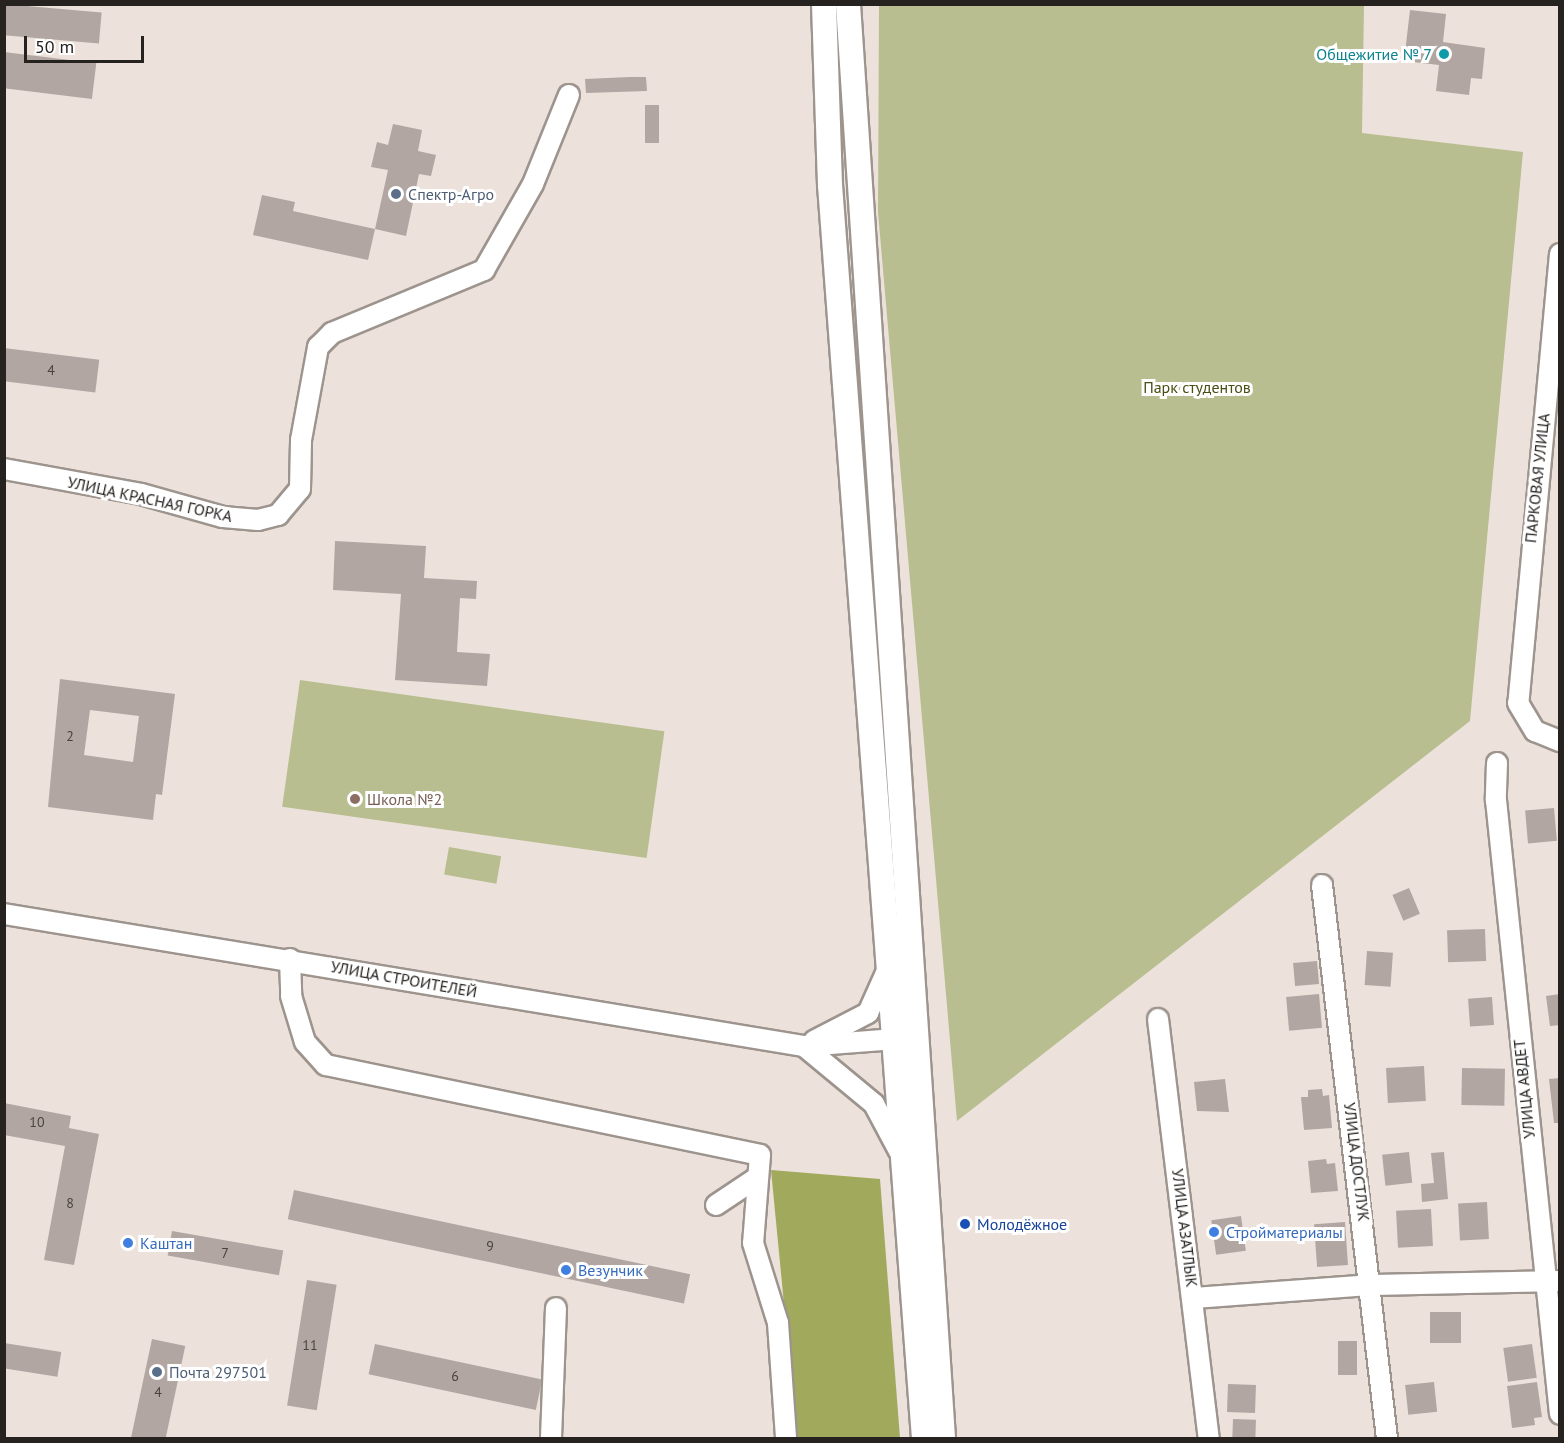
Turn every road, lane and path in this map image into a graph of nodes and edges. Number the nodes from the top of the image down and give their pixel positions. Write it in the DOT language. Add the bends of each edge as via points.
graph roads {
  1 [pos="824,4"];
  2 [pos="848,4"];
  3 [pos="569,95"];
  4 [pos="1560,254"];
  5 [pos="4,469"];
  6 [pos="1560,741"];
  7 [pos="1497,763"];
  8 [pos="1322,885"];
  9 [pos="4,914"];
  10 [pos="890,957"];
  11 [pos="290,959"];
  12 [pos="1158,1019"];
  13 [pos="905,1038"];
  14 [pos="804,1046"];
  15 [pos="902,1156"];
  16 [pos="758,1178"];
  17 [pos="716,1205"];
  18 [pos="1551,1282"];
  19 [pos="1373,1285"];
  20 [pos="1194,1298"];
  21 [pos="556,1308"];
  22 [pos="1560,1414"];
  23 [pos="551,1438"];
  24 [pos="786,1438"];
  25 [pos="924,1438"];
  26 [pos="943,1438"];
  27 [pos="1209,1438"];
  28 [pos="1387,1438"];
  1 -- 10 [label="main road" via="830,185"];
  2 -- 13 [label="main road"];
  3 -- 5 [label="street, УЛИЦА КРАСНАЯ ГОРКА" via="533,184 484,270 332,333 318,347 301,440 300,489 278,515 258,520 223,517 141,494"];
  4 -- 6 [label="street, ПАРКОВАЯ УЛИЦА" via="1518,702 1535,731"];
  7 -- 18 [label="street, УЛИЦА АВДЕТ" via="1496,800"];
  8 -- 19 [label="street, УЛИЦА ДОСТЛУК"];
  9 -- 11 [label="street, УЛИЦА СТРОИТЕЛЕЙ"];
  10 -- 13 [label="main road"];
  10 -- 14 [label="street" via="883,990 868,1013"];
  11 -- 14 [label="street, УЛИЦА СТРОИТЕЛЕЙ"];
  11 -- 16 [label="street" via="291,996 305,1042 326,1065 760,1155"];
  12 -- 20 [label="street, УЛИЦА АЗАТЛЫК"];
  13 -- 14 [label="street, УЛИЦА СТРОИТЕЛЕЙ"];
  13 -- 15 [label="main road"];
  13 -- 26 [label="main road"];
  14 -- 15 [label="street" via="874,1104"];
  15 -- 25 [label="main road"];
  16 -- 17 [label="street"];
  16 -- 24 [label="street" via="753,1243 778,1323"];
  18 -- 19 [label="street"];
  18 -- 22 [label="street, УЛИЦА АВДЕТ"];
  19 -- 20 [label="street"];
  19 -- 28 [label="street, УЛИЦА ДОСТЛУК"];
  20 -- 27 [label="street, УЛИЦА АЗАТЛЫК"];
  21 -- 23 [label="street"];
}
